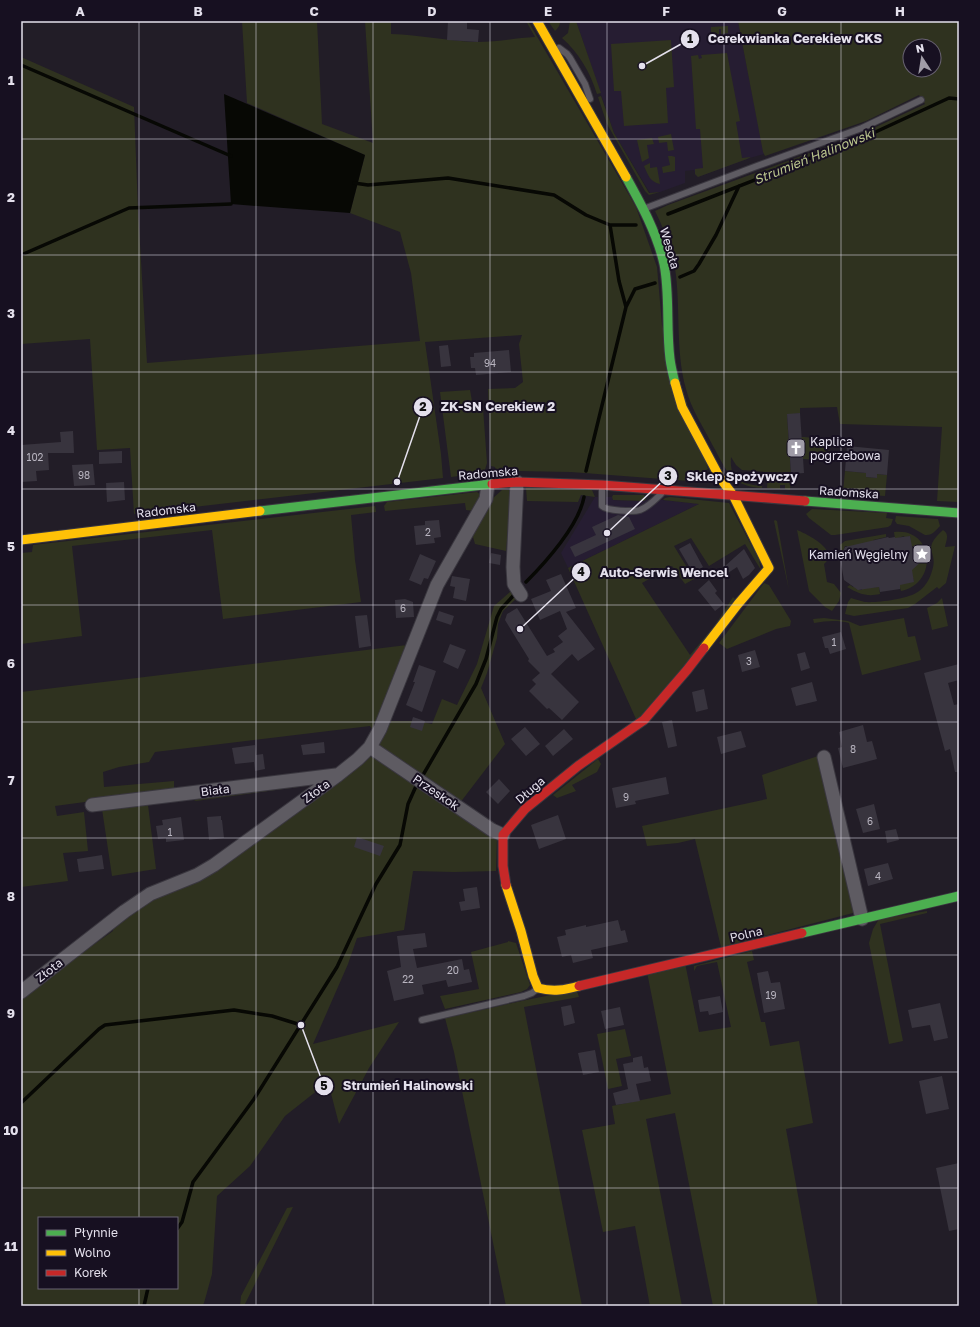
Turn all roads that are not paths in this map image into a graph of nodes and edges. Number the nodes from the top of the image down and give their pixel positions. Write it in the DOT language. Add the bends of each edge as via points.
graph roads {
  1 [pos="537,21"];
  2 [pos="921,100"];
  3 [pos="644,209"];
  4 [pos="517,482"];
  5 [pos="488,484"];
  6 [pos="602,485"];
  7 [pos="663,491"];
  8 [pos="733,495"];
  9 [pos="959,513"];
  10 [pos="21,540"];
  11 [pos="770,568"];
  12 [pos="521,595"];
  13 [pos="370,747"];
  14 [pos="824,757"];
  15 [pos="338,775"];
  16 [pos="92,805"];
  17 [pos="503,835"];
  18 [pos="959,896"];
  19 [pos="862,919"];
  20 [pos="538,988"];
  21 [pos="21,992"];
  22 [pos="422,1020"];
  1 -- 3 [label="street, Wesoła"];
  2 -- 3 [label="lane" via="862,128"];
  3 -- 8 [label="street, Wesoła" via="664,264 670,358 682,407 723,484"];
  4 -- 5 [label="street, Radomska"];
  4 -- 6 [label="street, Radomska"];
  4 -- 12 [label="street" via="514,584"];
  5 -- 10 [label="street, Radomska"];
  5 -- 13 [label="street, Złota" via="486,499 437,585 384,721"];
  6 -- 7 [label="street, Radomska"];
  6 -- 7 [label="lane" via="602,506 609,510 640,510 648,506"];
  7 -- 8 [label="street, Radomska"];
  8 -- 9 [label="street, Radomska"];
  8 -- 11 [label="street, Wesoła"];
  11 -- 17 [label="street, Długa" via="644,720 578,766 531,805"];
  13 -- 15 [label="street, Złota"];
  13 -- 17 [label="street, Przeskok"];
  14 -- 19 [label="street"];
  15 -- 16 [label="street, Biała"];
  15 -- 21 [label="street, Złota" via="214,865 150,894 125,910"];
  17 -- 20 [label="street" via="506,888"];
  18 -- 19 [label="street, Polna"];
  19 -- 20 [label="street, Polna" via="564,990 548,991"];
  20 -- 22 [label="lane" via="524,996"];
}
